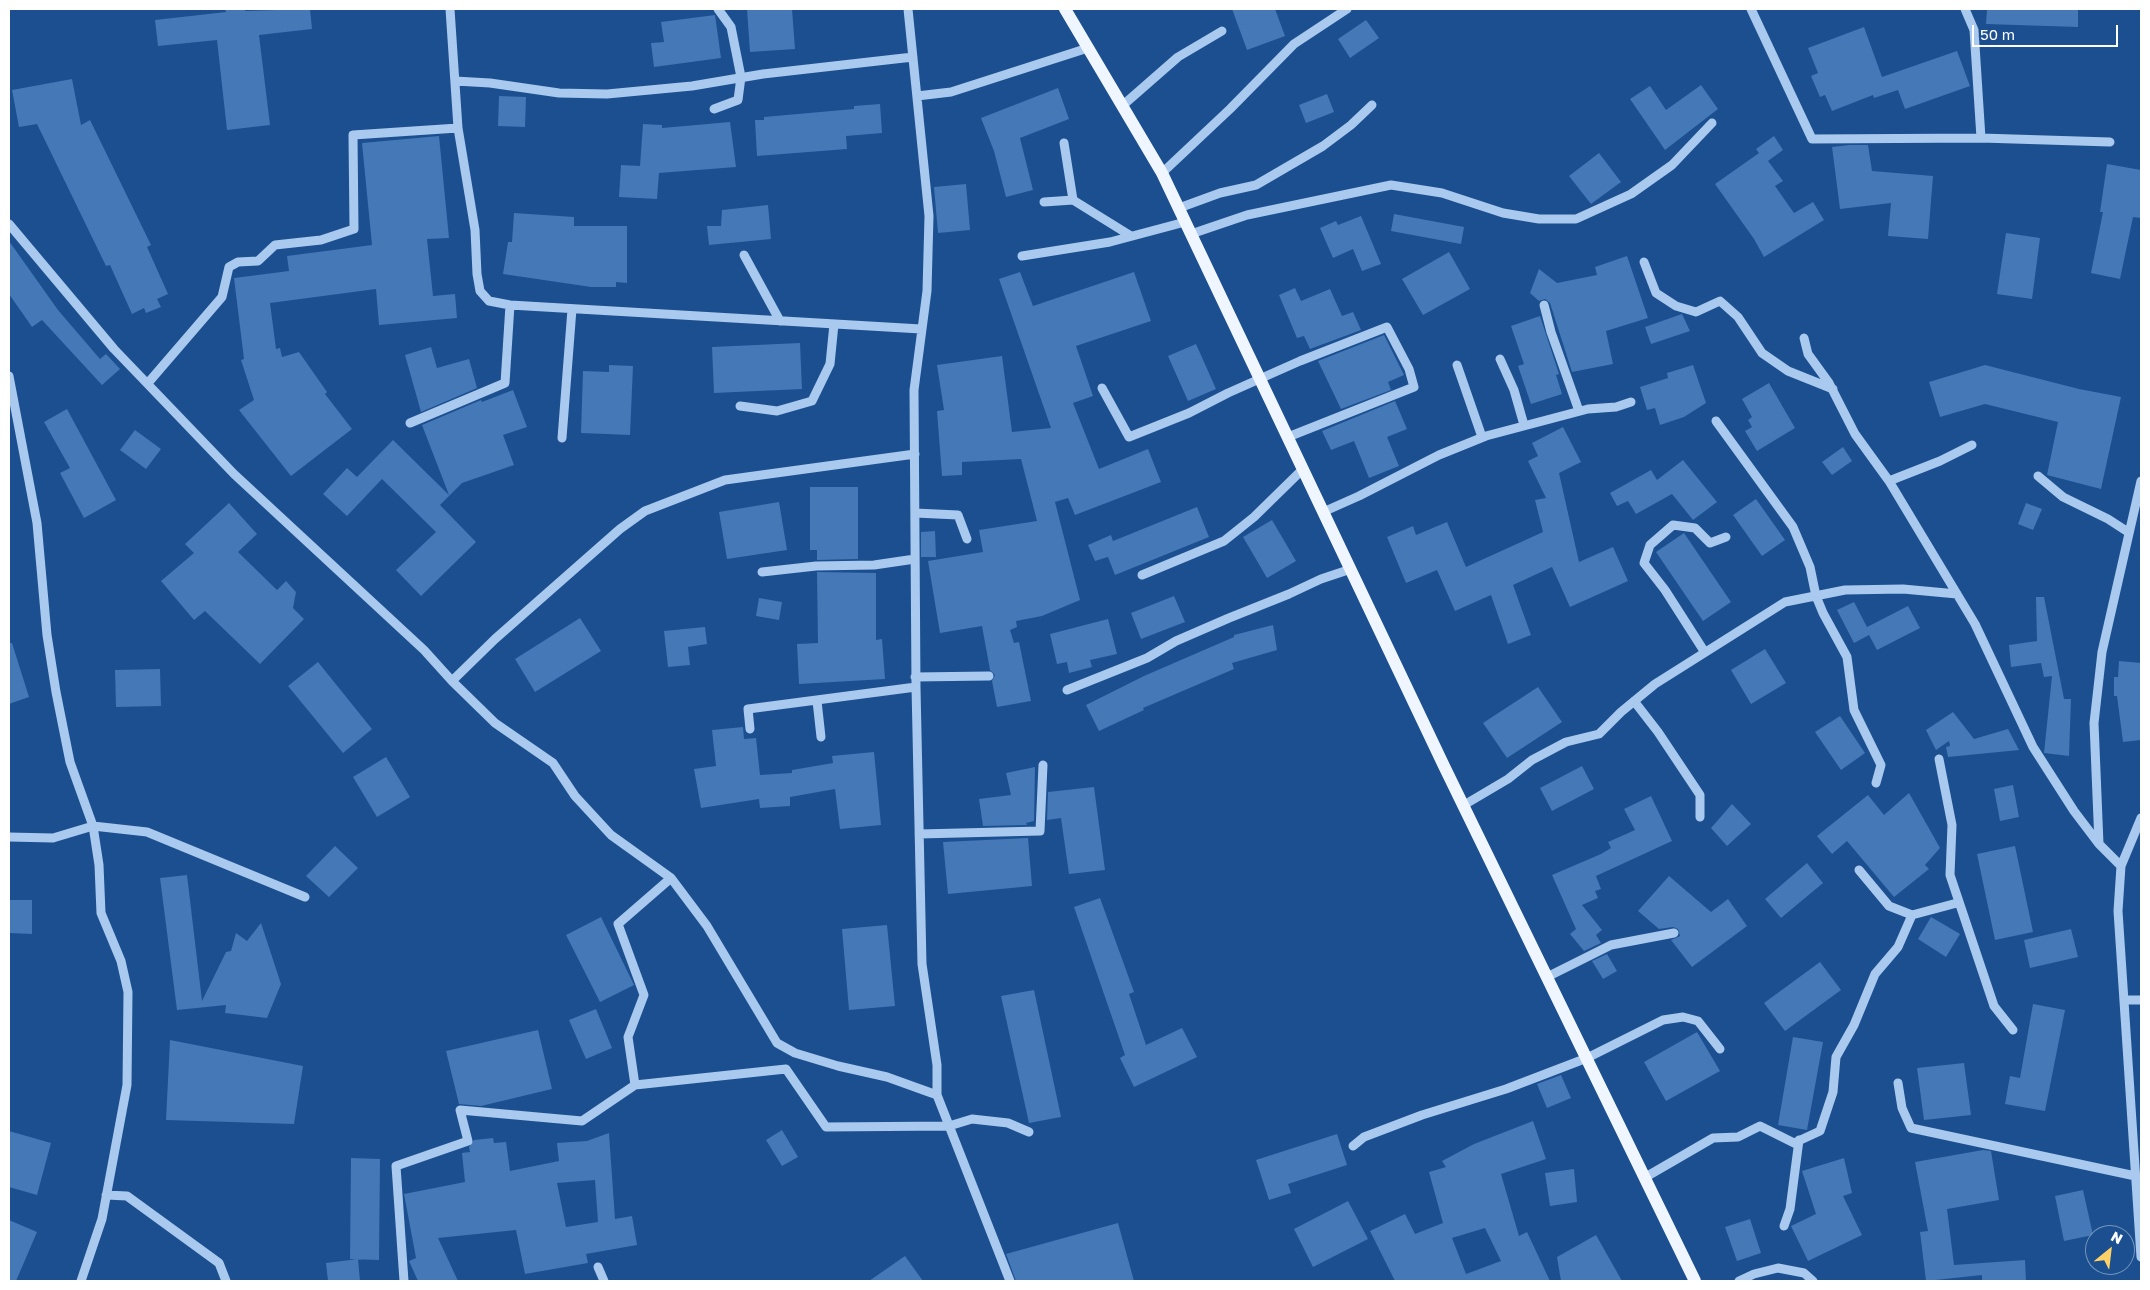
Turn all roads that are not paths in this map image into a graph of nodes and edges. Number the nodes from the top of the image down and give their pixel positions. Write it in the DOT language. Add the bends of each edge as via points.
graph roads {
  1 [pos="450,9"];
  2 [pos="718,9"];
  3 [pos="908,9"];
  4 [pos="1067,9"];
  5 [pos="1347,9"];
  6 [pos="1751,9"];
  7 [pos="1965,9"];
  8 [pos="1222,31"];
  9 [pos="1088,48"];
  10 [pos="913,56"];
  11 [pos="741,77"];
  12 [pos="455,81"];
  13 [pos="917,96"];
  14 [pos="1372,105"];
  15 [pos="1122,106"];
  16 [pos="714,109"];
  17 [pos="1712,123"];
  18 [pos="458,128"];
  19 [pos="1981,138"];
  20 [pos="2110,142"];
  21 [pos="1064,143"];
  22 [pos="1162,173"];
  23 [pos="1073,200"];
  24 [pos="1044,202"];
  25 [pos="1179,208"];
  26 [pos="1185,222"];
  27 [pos="9,224"];
  28 [pos="1191,234"];
  29 [pos="1131,236"];
  30 [pos="744,255"];
  31 [pos="1022,256"];
  32 [pos="1644,262"];
  33 [pos="1544,305"];
  34 [pos="510,306"];
  35 [pos="572,309"];
  36 [pos="780,320"];
  37 [pos="834,324"];
  38 [pos="921,329"];
  39 [pos="1804,338"];
  40 [pos="1500,360"];
  41 [pos="1456,365"];
  42 [pos="9,376"];
  43 [pos="1260,378"];
  44 [pos="148,383"];
  45 [pos="1102,388"];
  46 [pos="1832,389"];
  47 [pos="1631,402"];
  48 [pos="740,406"];
  49 [pos="1579,411"];
  50 [pos="1716,421"];
  51 [pos="410,423"];
  52 [pos="1524,425"];
  53 [pos="1288,437"];
  54 [pos="1482,437"];
  55 [pos="562,438"];
  56 [pos="1972,445"];
  57 [pos="914,454"];
  58 [pos="1303,469"];
  59 [pos="2038,476"];
  60 [pos="1889,481"];
  61 [pos="2141,482"];
  62 [pos="1324,512"];
  63 [pos="915,513"];
  64 [pos="2128,532"];
  65 [pos="1726,537"];
  66 [pos="967,539"];
  67 [pos="915,559"];
  68 [pos="1351,570"];
  69 [pos="762,572"];
  70 [pos="1142,575"];
  71 [pos="1957,594"];
  72 [pos="1816,596"];
  73 [pos="1704,651"];
  74 [pos="989,676"];
  75 [pos="916,677"];
  76 [pos="452,681"];
  77 [pos="916,687"];
  78 [pos="1067,690"];
  79 [pos="817,701"];
  80 [pos="1634,701"];
  81 [pos="750,729"];
  82 [pos="821,737"];
  83 [pos="1939,759"];
  84 [pos="1043,765"];
  85 [pos="1876,783"];
  86 [pos="1464,805"];
  87 [pos="1700,817"];
  88 [pos="2141,818"];
  89 [pos="93,826"];
  90 [pos="919,834"];
  91 [pos="9,837"];
  92 [pos="2099,844"];
  93 [pos="2121,866"];
  94 [pos="1859,870"];
  95 [pos="671,878"];
  96 [pos="305,897"];
  97 [pos="1957,903"];
  98 [pos="1912,915"];
  99 [pos="1674,933"];
  100 [pos="1547,977"];
  101 [pos="2124,1000"];
  102 [pos="2141,1000"];
  103 [pos="2013,1030"];
  104 [pos="1720,1049"];
  105 [pos="1586,1058"];
  106 [pos="1898,1083"];
  107 [pos="635,1085"];
  108 [pos="937,1095"];
  109 [pos="949,1126"];
  110 [pos="1029,1132"];
  111 [pos="1799,1140"];
  112 [pos="1353,1146"];
  113 [pos="2139,1176"];
  114 [pos="1644,1178"];
  115 [pos="106,1196"];
  116 [pos="1784,1226"];
  117 [pos="2141,1257"];
  118 [pos="598,1267"];
  119 [pos="81,1281"];
  120 [pos="226,1281"];
  121 [pos="404,1281"];
  122 [pos="604,1281"];
  123 [pos="1010,1281"];
  124 [pos="1695,1281"];
  125 [pos="1739,1281"];
  126 [pos="1813,1281"];
  1 -- 12 [label="street"];
  2 -- 11 [label="street" via="731,27"];
  3 -- 10 [label="street"];
  4 -- 9 [label="main road"];
  5 -- 22 [label="street" via="1294,44"];
  6 -- 19 [label="street" via="1812,139"];
  7 -- 19 [label="street" via="1974,30"];
  8 -- 15 [label="street" via="1178,58"];
  9 -- 13 [label="street" via="951,92"];
  9 -- 15 [label="main road"];
  10 -- 11 [label="street"];
  10 -- 13 [label="street"];
  11 -- 12 [label="street" via="692,86 607,94 559,93"];
  11 -- 16 [label="street" via="738,100"];
  12 -- 18 [label="street"];
  13 -- 38 [label="street" via="929,216 927,291"];
  14 -- 25 [label="street" via="1323,146 1256,185"];
  15 -- 22 [label="main road"];
  17 -- 28 [label="street" via="1672,165 1631,194 1576,219 1539,219 1503,213 1442,193 1391,185 1247,215"];
  18 -- 34 [label="street" via="475,230 480,292 489,301"];
  18 -- 44 [label="street" via="353,135 354,230 321,240 275,245 258,261 238,262 230,267 222,297"];
  19 -- 20 [label="street"];
  21 -- 23 [label="street"];
  22 -- 25 [label="main road"];
  23 -- 24 [label="street"];
  23 -- 29 [label="street"];
  25 -- 26 [label="main road"];
  26 -- 28 [label="main road"];
  26 -- 29 [label="street"];
  27 -- 44 [label="street" via="114,349"];
  28 -- 43 [label="main road"];
  29 -- 31 [label="street"];
  30 -- 36 [label="street"];
  32 -- 46 [label="street" via="1656,294 1676,306 1696,312 1720,301 1738,318 1762,353 1788,371"];
  33 -- 49 [label="street"];
  34 -- 35 [label="street"];
  34 -- 51 [label="street" via="505,383"];
  35 -- 36 [label="street"];
  35 -- 55 [label="street"];
  36 -- 37 [label="street"];
  37 -- 38 [label="street"];
  37 -- 48 [label="street" via="830,364 812,401 777,411"];
  38 -- 57 [label="street" via="914,390"];
  39 -- 46 [label="street" via="1808,354"];
  40 -- 52 [label="street" via="1514,390"];
  41 -- 54 [label="street"];
  42 -- 89 [label="street" via="38,523 47,635 56,692 70,762"];
  43 -- 45 [label="street" via="1189,413 1128,436"];
  43 -- 53 [label="main road"];
  43 -- 53 [label="street" via="1387,327 1409,369 1414,387"];
  44 -- 76 [label="street" via="234,474 424,650"];
  46 -- 60 [label="street" via="1855,434"];
  47 -- 49 [label="street"];
  49 -- 52 [label="street"];
  50 -- 72 [label="street" via="1793,527 1810,567"];
  52 -- 54 [label="street"];
  53 -- 58 [label="main road"];
  54 -- 62 [label="street"];
  56 -- 60 [label="street"];
  57 -- 63 [label="street"];
  57 -- 76 [label="street" via="725,480 646,511 620,529"];
  58 -- 62 [label="main road"];
  58 -- 70 [label="street" via="1224,541"];
  59 -- 64 [label="street" via="2063,497"];
  60 -- 71 [label="street"];
  61 -- 64 [label="street"];
  62 -- 68 [label="main road"];
  63 -- 66 [label="street" via="958,515"];
  63 -- 67 [label="street"];
  64 -- 92 [label="street" via="2102,652 2094,723"];
  65 -- 73 [label="street" via="1710,543 1696,528 1673,525 1650,545 1644,563"];
  67 -- 69 [label="street" via="874,565 816,566"];
  67 -- 75 [label="street"];
  68 -- 78 [label="street" via="1321,579 1176,641 1147,658"];
  68 -- 86 [label="main road"];
  71 -- 72 [label="street" via="1903,589 1845,590"];
  71 -- 92 [label="street" via="1975,624 2033,747"];
  72 -- 73 [label="street" via="1785,602"];
  72 -- 85 [label="street" via="1847,657 1854,710 1881,765"];
  73 -- 80 [label="street"];
  74 -- 75 [label="street"];
  75 -- 77 [label="street"];
  76 -- 95 [label="street" via="495,723 553,763 575,796 612,835"];
  77 -- 79 [label="street"];
  77 -- 90 [label="street"];
  79 -- 81 [label="street" via="748,709"];
  79 -- 82 [label="street"];
  80 -- 86 [label="street" via="1599,734 1566,742 1532,760"];
  80 -- 87 [label="street" via="1700,794"];
  83 -- 97 [label="street" via="1952,825 1950,875"];
  84 -- 90 [label="street" via="1040,831"];
  86 -- 100 [label="main road"];
  88 -- 93 [label="street"];
  89 -- 91 [label="street" via="54,838"];
  89 -- 96 [label="street" via="147,832"];
  89 -- 115 [label="street" via="101,913 121,961 128,992 127,1085"];
  90 -- 108 [label="street" via="922,964 937,1065"];
  92 -- 93 [label="street"];
  93 -- 101 [label="street" via="2118,911"];
  94 -- 98 [label="street" via="1889,906"];
  95 -- 107 [label="street" via="618,924 644,995 628,1037"];
  95 -- 108 [label="street" via="707,926 777,1043 795,1053 887,1077"];
  97 -- 98 [label="street"];
  97 -- 103 [label="street" via="1994,1006"];
  98 -- 111 [label="street" via="1898,947 1875,974 1854,1026 1836,1057 1833,1092 1820,1132"];
  99 -- 100 [label="street" via="1611,945"];
  100 -- 105 [label="main road"];
  101 -- 102 [label="street"];
  101 -- 113 [label="street"];
  104 -- 105 [label="street" via="1698,1021 1683,1017 1663,1020"];
  105 -- 112 [label="street" via="1506,1089 1422,1115 1364,1137"];
  105 -- 114 [label="main road"];
  106 -- 113 [label="street" via="1902,1108 1911,1128"];
  107 -- 109 [label="street" via="786,1069 826,1127"];
  107 -- 121 [label="street" via="582,1121 460,1110 468,1141 396,1166"];
  108 -- 109 [label="street"];
  109 -- 110 [label="street" via="972,1119 1008,1123"];
  109 -- 123 [label="street"];
  111 -- 114 [label="street" via="1794,1143 1760,1126 1738,1137 1713,1138"];
  111 -- 116 [label="street" via="1790,1209"];
  113 -- 117 [label="street"];
  114 -- 124 [label="main road"];
  115 -- 119 [label="street" via="102,1219"];
  115 -- 120 [label="street" via="126,1196 219,1263"];
  118 -- 122 [label="street"];
  125 -- 126 [label="street" via="1778,1268 1804,1273"];
}
